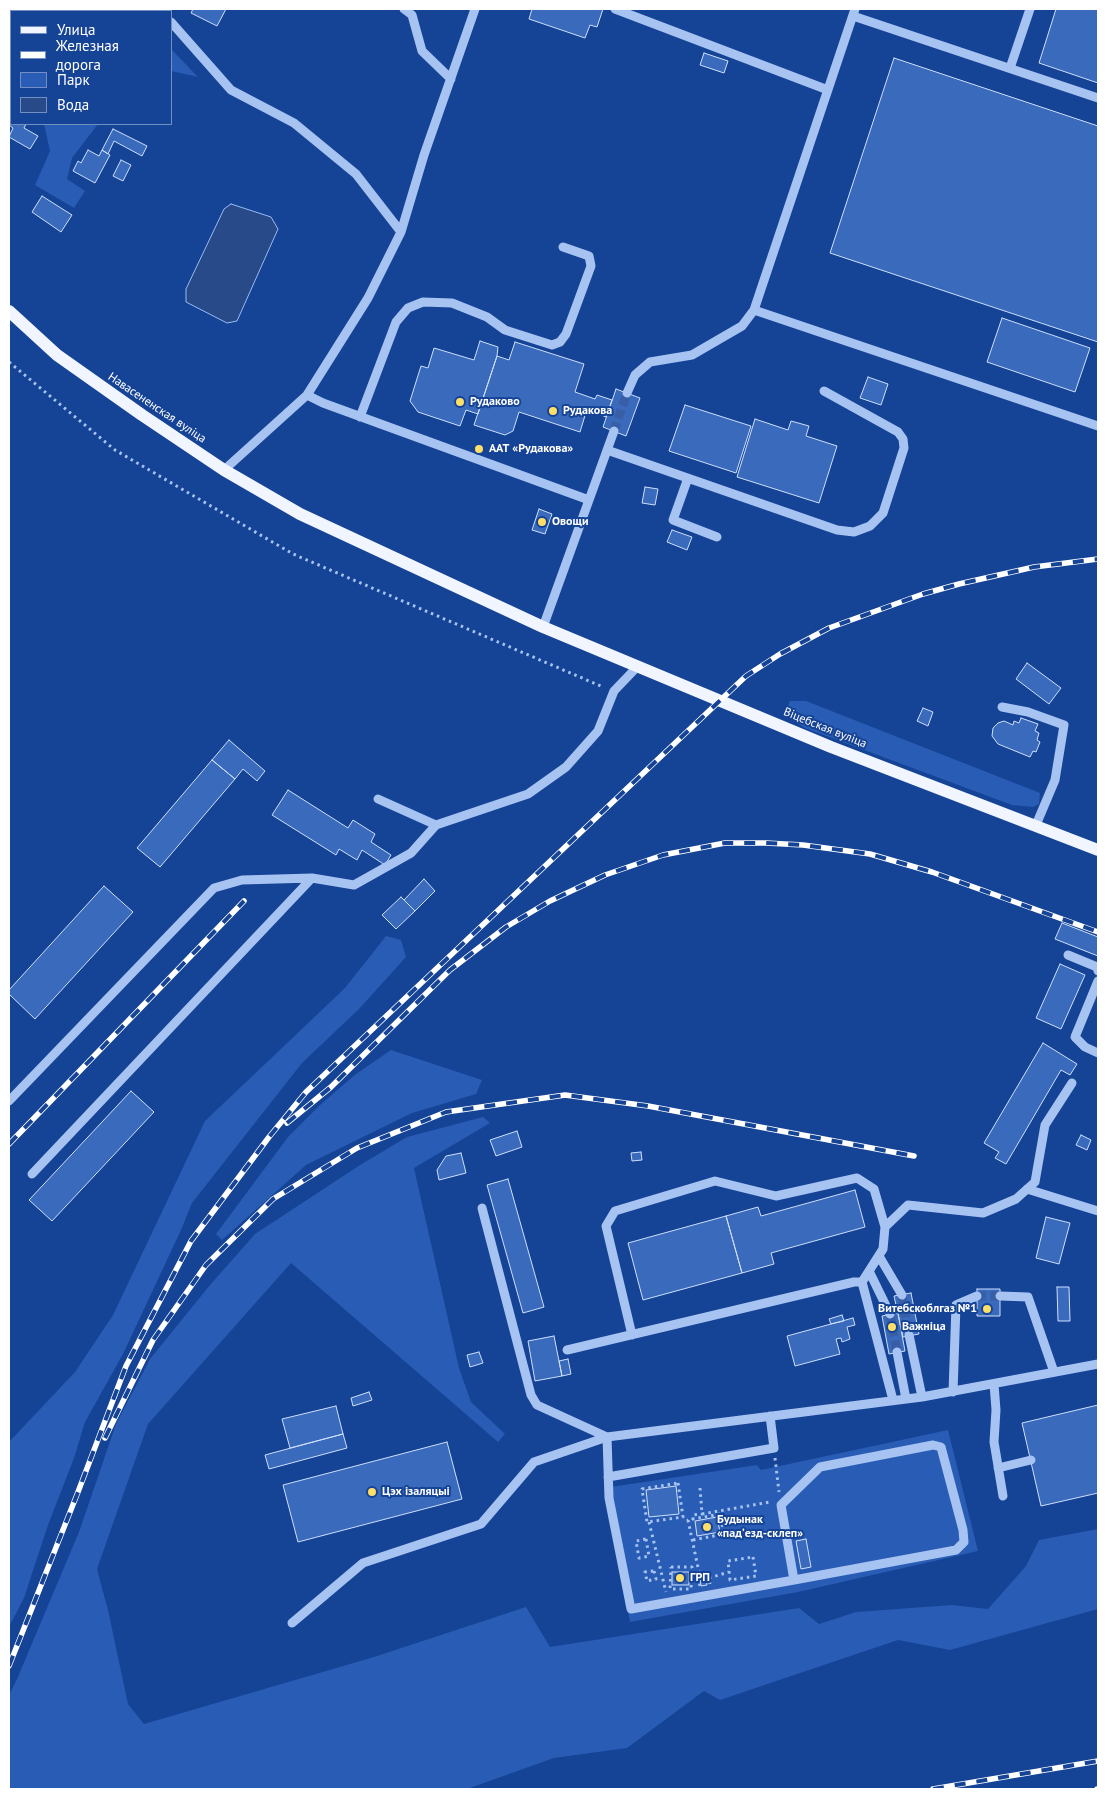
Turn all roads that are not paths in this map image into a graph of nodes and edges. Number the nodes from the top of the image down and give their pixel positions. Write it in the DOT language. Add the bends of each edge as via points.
graph roads {
  1 [pos="404,9"];
  2 [pos="475,9"];
  3 [pos="615,9"];
  4 [pos="1030,9"];
  5 [pos="854,12"];
  6 [pos="172,23"];
  7 [pos="1010,68"];
  8 [pos="450,79"];
  9 [pos="828,90"];
  10 [pos="1098,98"];
  11 [pos="401,232"];
  12 [pos="563,247"];
  13 [pos="754,310"];
  14 [pos="9,311"];
  15 [pos="824,391"];
  16 [pos="627,393"];
  17 [pos="307,395"];
  18 [pos="360,417"];
  19 [pos="1098,426"];
  20 [pos="614,431"];
  21 [pos="607,450"];
  22 [pos="224,470"];
  23 [pos="688,478"];
  24 [pos="589,500"];
  25 [pos="717,537"];
  26 [pos="543,627"];
  27 [pos="637,667"];
  28 [pos="1002,707"];
  29 [pos="378,799"];
  30 [pos="436,825"];
  31 [pos="1036,825"];
  32 [pos="1098,850"];
  33 [pos="312,878"];
  34 [pos="1068,955"];
  35 [pos="1098,971"];
  36 [pos="1098,981"];
  37 [pos="1098,1053"];
  38 [pos="1072,1083"];
  39 [pos="9,1101"];
  40 [pos="32,1174"];
  41 [pos="1028,1189"];
  42 [pos="482,1208"];
  43 [pos="1098,1211"];
  44 [pos="885,1227"];
  45 [pos="879,1256"];
  46 [pos="870,1270"];
  47 [pos="862,1282"];
  48 [pos="902,1294"];
  49 [pos="977,1296"];
  50 [pos="1000,1296"];
  51 [pos="890,1314"];
  52 [pos="632,1335"];
  53 [pos="909,1336"];
  54 [pos="567,1350"];
  55 [pos="897,1352"];
  56 [pos="1098,1364"];
  57 [pos="1054,1372"];
  58 [pos="994,1384"];
  59 [pos="953,1392"];
  60 [pos="922,1397"];
  61 [pos="906,1399"];
  62 [pos="893,1400"];
  63 [pos="770,1416"];
  64 [pos="607,1437"];
  65 [pos="1030,1460"];
  66 [pos="998,1468"];
  67 [pos="608,1478"];
  68 [pos="1002,1496"];
  69 [pos="794,1580"];
  70 [pos="292,1623"];
  1 -- 8 [label="lane" via="412,15 422,51"];
  2 -- 8 [label="lane"];
  3 -- 9 [label="lane"];
  4 -- 7 [label="lane"];
  5 -- 7 [label="lane"];
  5 -- 9 [label="lane"];
  6 -- 11 [label="lane" via="231,90 294,123 356,174"];
  7 -- 10 [label="lane"];
  8 -- 11 [label="lane"];
  9 -- 13 [label="lane"];
  11 -- 17 [label="lane" via="368,298"];
  12 -- 18 [label="lane" via="588,256 591,266 566,334 560,342 552,345 505,330 487,317 452,303 423,302 408,308 396,322"];
  13 -- 16 [label="lane" via="742,326 692,355 650,362 635,375"];
  13 -- 19 [label="lane"];
  14 -- 22 [label="main road, Навасененская вуліца" via="57,355"];
  15 -- 23 [label="lane" via="898,432 903,439 904,448 883,513 870,526 854,532 837,530"];
  17 -- 18 [label="lane"];
  17 -- 22 [label="lane"];
  18 -- 24 [label="lane"];
  20 -- 21 [label="lane"];
  21 -- 23 [label="lane"];
  21 -- 24 [label="lane"];
  22 -- 26 [label="main road, Навасененская вуліца" via="300,514"];
  23 -- 25 [label="lane" via="673,520"];
  24 -- 26 [label="lane"];
  26 -- 27 [label="main road, Віцебская вуліца"];
  27 -- 30 [label="lane" via="614,692 598,731 566,767 528,794"];
  27 -- 31 [label="main road, Віцебская вуліца" via="831,747"];
  28 -- 31 [label="lane" via="1064,725 1055,780"];
  29 -- 30 [label="lane"];
  30 -- 33 [label="lane" via="411,853 354,884"];
  31 -- 32 [label="main road, Віцебская вуліца"];
  33 -- 39 [label="lane" via="242,880 214,888"];
  33 -- 40 [label="lane"];
  34 -- 35 [label="lane" via="1097,967"];
  36 -- 37 [label="lane" via="1075,1037"];
  38 -- 41 [label="lane" via="1045,1125 1035,1182"];
  41 -- 43 [label="lane"];
  41 -- 44 [label="lane" via="1016,1199 983,1213 908,1205"];
  42 -- 64 [label="lane" via="531,1395 537,1405"];
  44 -- 45 [label="lane"];
  44 -- 52 [label="lane" via="874,1189 857,1178 776,1196 715,1181 615,1211 606,1226"];
  45 -- 46 [label="lane"];
  45 -- 48 [label="lane"];
  46 -- 47 [label="lane"];
  46 -- 51 [label="lane"];
  47 -- 52 [label="lane"];
  47 -- 62 [label="lane"];
  49 -- 59 [label="lane" via="956,1305"];
  50 -- 57 [label="lane" via="1028,1298"];
  52 -- 54 [label="lane"];
  53 -- 60 [label="lane"];
  55 -- 61 [label="lane"];
  56 -- 57 [label="lane"];
  57 -- 58 [label="lane"];
  58 -- 59 [label="lane"];
  58 -- 66 [label="lane" via="994,1442"];
  59 -- 60 [label="lane"];
  60 -- 61 [label="lane"];
  61 -- 62 [label="lane"];
  62 -- 63 [label="lane"];
  63 -- 64 [label="lane"];
  63 -- 67 [label="lane" via="774,1448"];
  64 -- 67 [label="lane"];
  64 -- 70 [label="lane" via="534,1462 481,1524 363,1563"];
  65 -- 66 [label="lane"];
  66 -- 68 [label="lane"];
  67 -- 69 [label="lane" via="631,1609"];
  69 -- 69 [label="lane" via="956,1550 964,1542 963,1530 941,1447 933,1445 820,1467 781,1502"];
}
